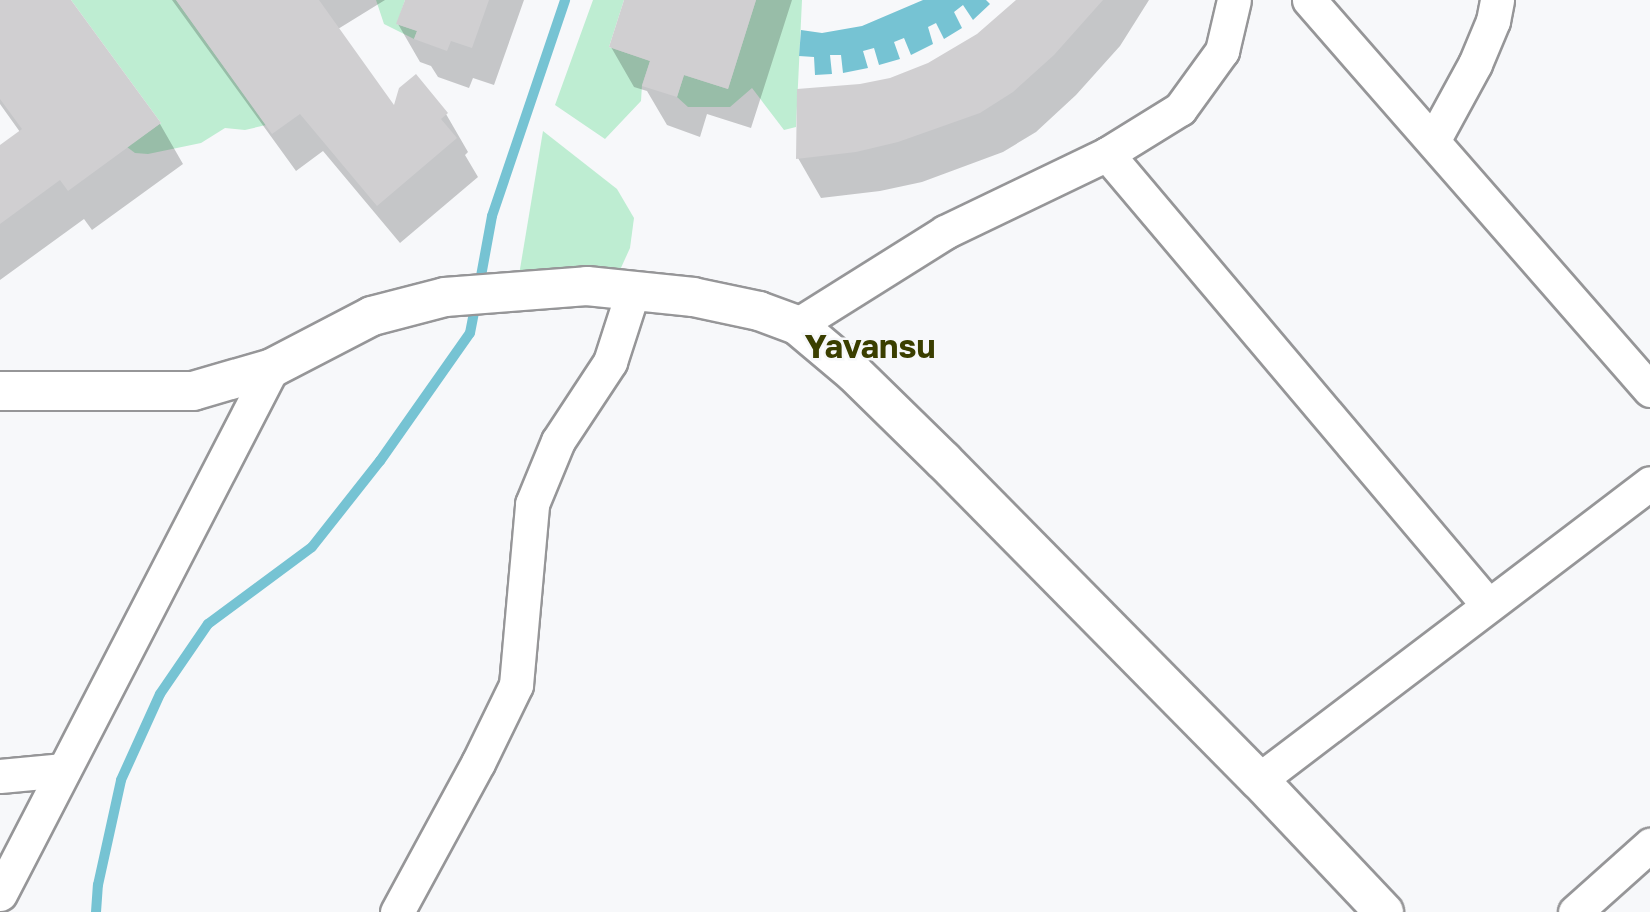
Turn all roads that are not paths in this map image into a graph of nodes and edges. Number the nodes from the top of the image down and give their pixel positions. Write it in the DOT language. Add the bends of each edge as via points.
graph roads {
  1 [pos="1234,0"];
  2 [pos="1309,0"];
  3 [pos="1497,0"];
  4 [pos="1433,141"];
  5 [pos="1107,154"];
  6 [pos="632,291"];
  7 [pos="797,325"];
  8 [pos="272,368"];
  9 [pos="1650,390"];
  10 [pos="0,391"];
  11 [pos="1650,483"];
  12 [pos="1488,604"];
  13 [pos="64,770"];
  14 [pos="0,776"];
  15 [pos="1259,780"];
  16 [pos="1650,845"];
  17 [pos="0,894"];
  18 [pos="397,912"];
  19 [pos="1384,912"];
  20 [pos="1575,912"];
  1 -- 5 [label="street" via="1222,51 1180,109"];
  2 -- 4 [label="street"];
  3 -- 4 [label="street" via="1475,64"];
  4 -- 9 [label="street"];
  5 -- 7 [label="street" via="945,232"];
  5 -- 12 [label="street"];
  6 -- 7 [label="street" via="693,297 759,311"];
  6 -- 8 [label="street" via="587,286 445,297 372,316"];
  6 -- 18 [label="street" via="610,362 558,441 532,504 516,685"];
  7 -- 15 [label="street" via="944,461"];
  8 -- 10 [label="street" via="193,391"];
  8 -- 13 [label="street"];
  11 -- 12 [label="street"];
  12 -- 15 [label="street"];
  13 -- 14 [label="street"];
  13 -- 17 [label="street"];
  15 -- 19 [label="street"];
  16 -- 20 [label="street"];
}
